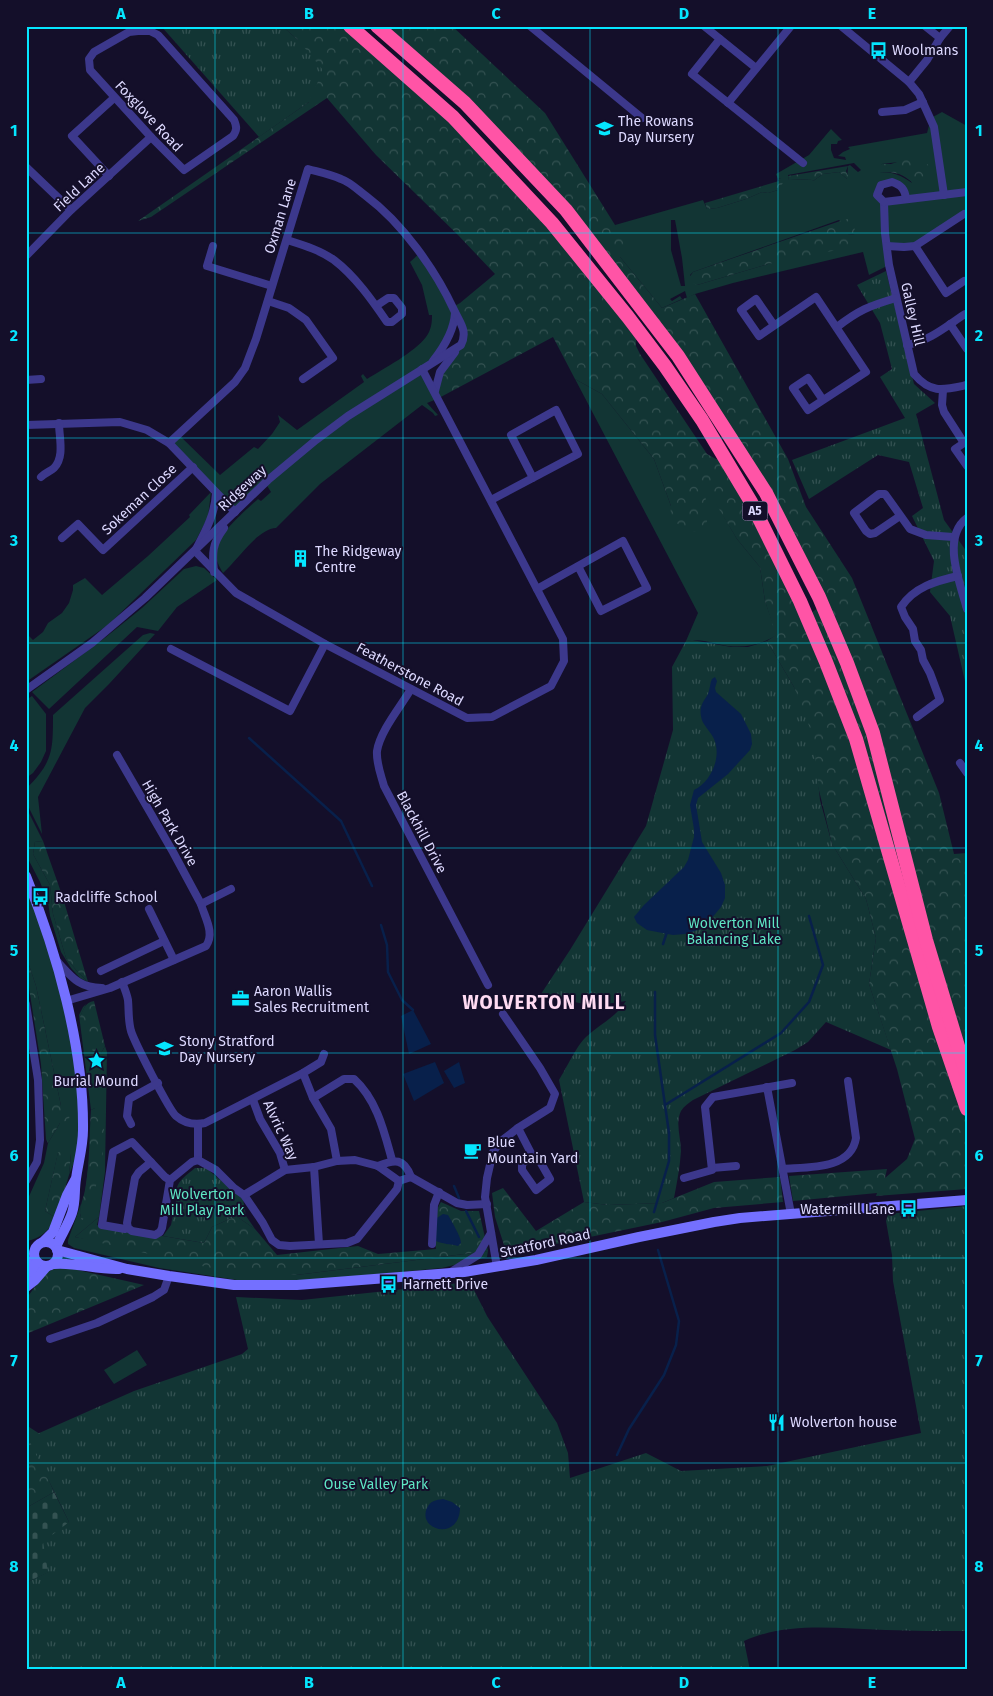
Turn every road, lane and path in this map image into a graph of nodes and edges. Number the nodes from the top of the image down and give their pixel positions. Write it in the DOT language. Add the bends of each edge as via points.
graph roads {
  1 [pos="350,26"];
  2 [pos="377,26"];
  3 [pos="530,26"];
  4 [pos="704,26"];
  5 [pos="791,26"];
  6 [pos="841,26"];
  7 [pos="926,26"];
  8 [pos="950,26"];
  9 [pos="128,29"];
  10 [pos="940,38"];
  11 [pos="720,39"];
  12 [pos="756,68"];
  13 [pos="909,82"];
  14 [pos="114,98"];
  15 [pos="923,102"];
  16 [pos="728,103"];
  17 [pos="882,112"];
  18 [pos="642,118"];
  19 [pos="150,137"];
  20 [pos="803,163"];
  21 [pos="26,167"];
  22 [pos="109,176"];
  23 [pos="962,192"];
  24 [pos="944,195"];
  25 [pos="906,199"];
  26 [pos="884,202"];
  27 [pos="71,210"];
  28 [pos="964,214"];
  29 [pos="287,240"];
  30 [pos="213,246"];
  31 [pos="887,246"];
  32 [pos="915,246"];
  33 [pos="26,256"];
  34 [pos="964,281"];
  35 [pos="272,286"];
  36 [pos="896,298"];
  37 [pos="268,301"];
  38 [pos="376,306"];
  39 [pos="455,312"];
  40 [pos="967,316"];
  41 [pos="950,324"];
  42 [pos="774,325"];
  43 [pos="837,327"];
  44 [pos="907,345"];
  45 [pos="458,348"];
  46 [pos="967,349"];
  47 [pos="432,362"];
  48 [pos="422,369"];
  49 [pos="41,379"];
  50 [pos="303,379"];
  51 [pos="26,380"];
  52 [pos="967,386"];
  53 [pos="943,390"];
  54 [pos="434,392"];
  55 [pos="823,400"];
  56 [pos="59,423"];
  57 [pos="26,425"];
  58 [pos="965,442"];
  59 [pos="169,443"];
  60 [pos="967,466"];
  61 [pos="192,467"];
  62 [pos="41,477"];
  63 [pos="533,478"];
  64 [pos="216,493"];
  65 [pos="491,500"];
  66 [pos="235,512"];
  67 [pos="900,516"];
  68 [pos="967,518"];
  69 [pos="953,537"];
  70 [pos="62,538"];
  71 [pos="104,550"];
  72 [pos="195,551"];
  73 [pos="102,559"];
  74 [pos="578,566"];
  75 [pos="214,572"];
  76 [pos="958,576"];
  77 [pos="537,589"];
  78 [pos="967,609"];
  79 [pos="326,644"];
  80 [pos="171,648"];
  81 [pos="412,689"];
  82 [pos="26,690"];
  83 [pos="917,717"];
  84 [pos="117,755"];
  85 [pos="960,763"];
  86 [pos="967,772"];
  87 [pos="26,876"];
  88 [pos="231,889"];
  89 [pos="201,904"];
  90 [pos="149,909"];
  91 [pos="164,941"];
  92 [pos="55,959"];
  93 [pos="174,960"];
  94 [pos="100,971"];
  95 [pos="122,982"];
  96 [pos="488,985"];
  97 [pos="110,988"];
  98 [pos="66,1001"];
  99 [pos="26,1004"];
  100 [pos="503,1014"];
  101 [pos="29,1039"];
  102 [pos="324,1054"];
  103 [pos="303,1073"];
  104 [pos="967,1076"];
  105 [pos="848,1080"];
  106 [pos="792,1082"];
  107 [pos="158,1083"];
  108 [pos="768,1087"];
  109 [pos="313,1098"];
  110 [pos="253,1100"];
  111 [pos="967,1109"];
  112 [pos="131,1124"];
  113 [pos="198,1125"];
  114 [pos="518,1128"];
  115 [pos="532,1155"];
  116 [pos="198,1160"];
  117 [pos="392,1160"];
  118 [pos="337,1161"];
  119 [pos="151,1162"];
  120 [pos="378,1166"];
  121 [pos="736,1166"];
  122 [pos="314,1168"];
  123 [pos="712,1168"];
  124 [pos="783,1169"];
  125 [pos="286,1170"];
  126 [pos="28,1176"];
  127 [pos="411,1177"];
  128 [pos="684,1178"];
  129 [pos="76,1179"];
  130 [pos="170,1180"];
  131 [pos="399,1180"];
  132 [pos="439,1192"];
  133 [pos="244,1195"];
  134 [pos="967,1200"];
  135 [pos="487,1204"];
  136 [pos="791,1214"];
  137 [pos="66,1227"];
  138 [pos="128,1228"];
  139 [pos="491,1233"];
  140 [pos="319,1244"];
  141 [pos="432,1244"];
  142 [pos="36,1245"];
  143 [pos="56,1248"];
  144 [pos="68,1253"];
  145 [pos="31,1260"];
  146 [pos="50,1265"];
  147 [pos="497,1267"];
  148 [pos="127,1269"];
  149 [pos="449,1273"];
  150 [pos="169,1276"];
  151 [pos="27,1283"];
  152 [pos="50,1339"];
  1 -- 111 [label="highway, A5" via="453,117 552,223 665,366 751,502 800,601 856,739 939,1027"];
  2 -- 104 [label="highway, A5" via="464,103 566,210 678,356 766,493 819,597 873,733 926,940"];
  3 -- 18 [label="street"];
  4 -- 11 [label="street"];
  5 -- 12 [label="street"];
  6 -- 13 [label="street"];
  7 -- 10 [label="street"];
  8 -- 10 [label="street"];
  9 -- 14 [label="street, Foxglove Road" via="89,59 90,70"];
  9 -- 19 [label="street, Foxglove Road" via="158,35 237,126 233,136 184,170"];
  10 -- 13 [label="street"];
  11 -- 12 [label="street"];
  11 -- 16 [label="street" via="692,74"];
  12 -- 16 [label="street"];
  13 -- 15 [label="street"];
  14 -- 19 [label="street, Foxglove Road"];
  14 -- 22 [label="street" via="72,136"];
  15 -- 17 [label="street" via="905,110"];
  15 -- 24 [label="street" via="934,127"];
  16 -- 20 [label="street"];
  19 -- 22 [label="street, Field Lane"];
  21 -- 27 [label="street"];
  22 -- 27 [label="street, Field Lane"];
  23 -- 24 [label="street"];
  24 -- 25 [label="street"];
  25 -- 26 [label="street"];
  25 -- 26 [label="street, Galley Hill" via="901,185 892,182 881,185 877,195"];
  26 -- 31 [label="street, Galley Hill"];
  27 -- 33 [label="street, Field Lane"];
  28 -- 32 [label="street"];
  29 -- 35 [label="street, Oxman Lane"];
  29 -- 38 [label="street" via="315,249 334,260"];
  29 -- 39 [label="street, Oxman Lane" via="308,169 342,179 368,197 421,252"];
  30 -- 35 [label="street" via="207,266"];
  31 -- 32 [label="street"];
  31 -- 36 [label="street, Galley Hill"];
  32 -- 34 [label="street" via="946,293"];
  35 -- 37 [label="street, Oxman Lane"];
  36 -- 43 [label="street" via="870,305"];
  36 -- 44 [label="street, Galley Hill"];
  37 -- 50 [label="street" via="289,308 306,320 333,358"];
  37 -- 59 [label="street, Oxman Lane" via="244,368 235,382"];
  39 -- 45 [label="street" via="464,332"];
  39 -- 47 [label="street" via="450,334"];
  40 -- 41 [label="street" via="965,314"];
  41 -- 44 [label="street" via="930,338"];
  41 -- 46 [label="street"];
  42 -- 42 [label="street" via="759,336 741,310 756,300"];
  42 -- 43 [label="street" via="816,297"];
  43 -- 55 [label="street" via="866,372"];
  44 -- 53 [label="street, Galley Hill" via="914,374 932,389"];
  45 -- 47 [label="street, Ridgeway"];
  45 -- 54 [label="street" via="440,372"];
  47 -- 48 [label="street, Ridgeway"];
  48 -- 54 [label="street, Featherstone Road"];
  48 -- 66 [label="street, Ridgeway" via="316,440"];
  49 -- 51 [label="street"];
  52 -- 53 [label="street"];
  53 -- 58 [label="street" via="944,412"];
  54 -- 65 [label="street, Featherstone Road"];
  56 -- 57 [label="street"];
  56 -- 59 [label="street" via="120,422 147,430"];
  56 -- 62 [label="street" via="60,458 54,469"];
  58 -- 60 [label="street" via="955,449"];
  59 -- 61 [label="street"];
  61 -- 64 [label="street"];
  61 -- 71 [label="street, Sokeman Close"];
  63 -- 63 [label="street" via="578,454 556,410 511,435"];
  63 -- 65 [label="street"];
  64 -- 66 [label="street"];
  64 -- 72 [label="street" via="216,506"];
  65 -- 77 [label="street, Featherstone Road"];
  66 -- 72 [label="street, Ridgeway"];
  66 -- 75 [label="street" via="216,539"];
  67 -- 67 [label="street" via="885,494 879,494 854,513 870,534"];
  67 -- 69 [label="street" via="914,532"];
  68 -- 69 [label="street"];
  69 -- 76 [label="street"];
  70 -- 71 [label="street, Sokeman Close" via="78,524"];
  71 -- 73 [label="street, Sokeman Close"];
  72 -- 75 [label="street, Featherstone Road"];
  72 -- 82 [label="street, Ridgeway" via="92,643"];
  74 -- 74 [label="street" via="624,541 647,588 602,611"];
  74 -- 77 [label="street"];
  75 -- 79 [label="street, Featherstone Road" via="236,593"];
  76 -- 78 [label="street"];
  76 -- 83 [label="street" via="924,586 907,598 901,607 913,629 940,700"];
  77 -- 81 [label="street, Featherstone Road" via="563,639 564,661 551,686 492,717 467,718"];
  79 -- 80 [label="street" via="290,711"];
  79 -- 81 [label="street, Featherstone Road"];
  81 -- 96 [label="street, Blackhill Drive" via="381,739 377,752 380,772 384,786"];
  84 -- 89 [label="street, High Park Drive"];
  85 -- 86 [label="street"];
  87 -- 92 [label="street"];
  88 -- 89 [label="street"];
  89 -- 93 [label="street, High Park Drive" via="211,934 209,942"];
  90 -- 91 [label="street"];
  91 -- 93 [label="street"];
  91 -- 94 [label="street"];
  92 -- 97 [label="street" via="75,981 90,988"];
  92 -- 98 [label="street"];
  93 -- 95 [label="street, High Park Drive"];
  95 -- 97 [label="street, High Park Drive"];
  95 -- 107 [label="street" via="128,998 131,1033"];
  97 -- 98 [label="street, High Park Drive"];
  98 -- 129 [label="street" via="82,1093 83,1133"];
  99 -- 101 [label="street"];
  100 -- 114 [label="street" via="555,1094 550,1108"];
  101 -- 126 [label="street" via="38,1080 40,1140 37,1162"];
  102 -- 103 [label="street" via="321,1062"];
  103 -- 109 [label="street"];
  103 -- 110 [label="street"];
  105 -- 124 [label="street" via="855,1147 832,1164"];
  106 -- 108 [label="street"];
  107 -- 112 [label="street" via="129,1099 127,1116"];
  107 -- 113 [label="street" via="175,1116"];
  108 -- 123 [label="street" via="713,1097 706,1106"];
  108 -- 124 [label="street"];
  109 -- 117 [label="street" via="344,1079 354,1079 364,1088 380,1119"];
  109 -- 118 [label="street" via="331,1129"];
  110 -- 113 [label="street"];
  110 -- 125 [label="street, Alvric Way"];
  113 -- 116 [label="street"];
  114 -- 115 [label="street"];
  114 -- 135 [label="street" via="493,1152 487,1178"];
  116 -- 130 [label="street"];
  116 -- 133 [label="street" via="216,1170"];
  117 -- 120 [label="street"];
  117 -- 127 [label="street" via="408,1168"];
  118 -- 120 [label="street" via="355,1160"];
  118 -- 122 [label="street"];
  119 -- 130 [label="street"];
  119 -- 138 [label="street" via="135,1178"];
  119 -- 138 [label="street" via="132,1142 113,1152 102,1225"];
  120 -- 131 [label="street"];
  121 -- 123 [label="street"];
  122 -- 125 [label="street"];
  122 -- 140 [label="street"];
  123 -- 128 [label="street"];
  124 -- 136 [label="street"];
  125 -- 133 [label="street"];
  127 -- 131 [label="street"];
  127 -- 132 [label="street"];
  129 -- 137 [label="street" via="76,1199"];
  129 -- 142 [label="street" via="66,1195 53,1232"];
  130 -- 138 [label="street" via="160,1232 155,1235"];
  131 -- 140 [label="street" via="397,1189 357,1239 348,1243"];
  132 -- 135 [label="street" via="457,1203"];
  132 -- 141 [label="street" via="434,1205"];
  133 -- 140 [label="street" via="272,1240 279,1245"];
  134 -- 136 [label="street, Stratford Road"];
  135 -- 139 [label="street"];
  136 -- 147 [label="street, Stratford Road" via="714,1222"];
  137 -- 143 [label="street"];
  137 -- 144 [label="street"];
  139 -- 147 [label="street"];
  139 -- 149 [label="street" via="478,1255"];
  142 -- 143 [label="street" via="50,1243"];
  142 -- 145 [label="street"];
  143 -- 144 [label="street, Stratford Road"];
  143 -- 146 [label="street" via="58,1257"];
  144 -- 148 [label="street, Stratford Road"];
  145 -- 146 [label="street"];
  145 -- 151 [label="street"];
  146 -- 148 [label="street, Stratford Road" via="65,1262"];
  146 -- 151 [label="street" via="35,1280"];
  147 -- 149 [label="street, Stratford Road"];
  148 -- 150 [label="street, Stratford Road"];
  149 -- 150 [label="street, Stratford Road" via="264,1285 234,1285"];
  150 -- 152 [label="street" via="164,1290 154,1297 97,1323"];
}
